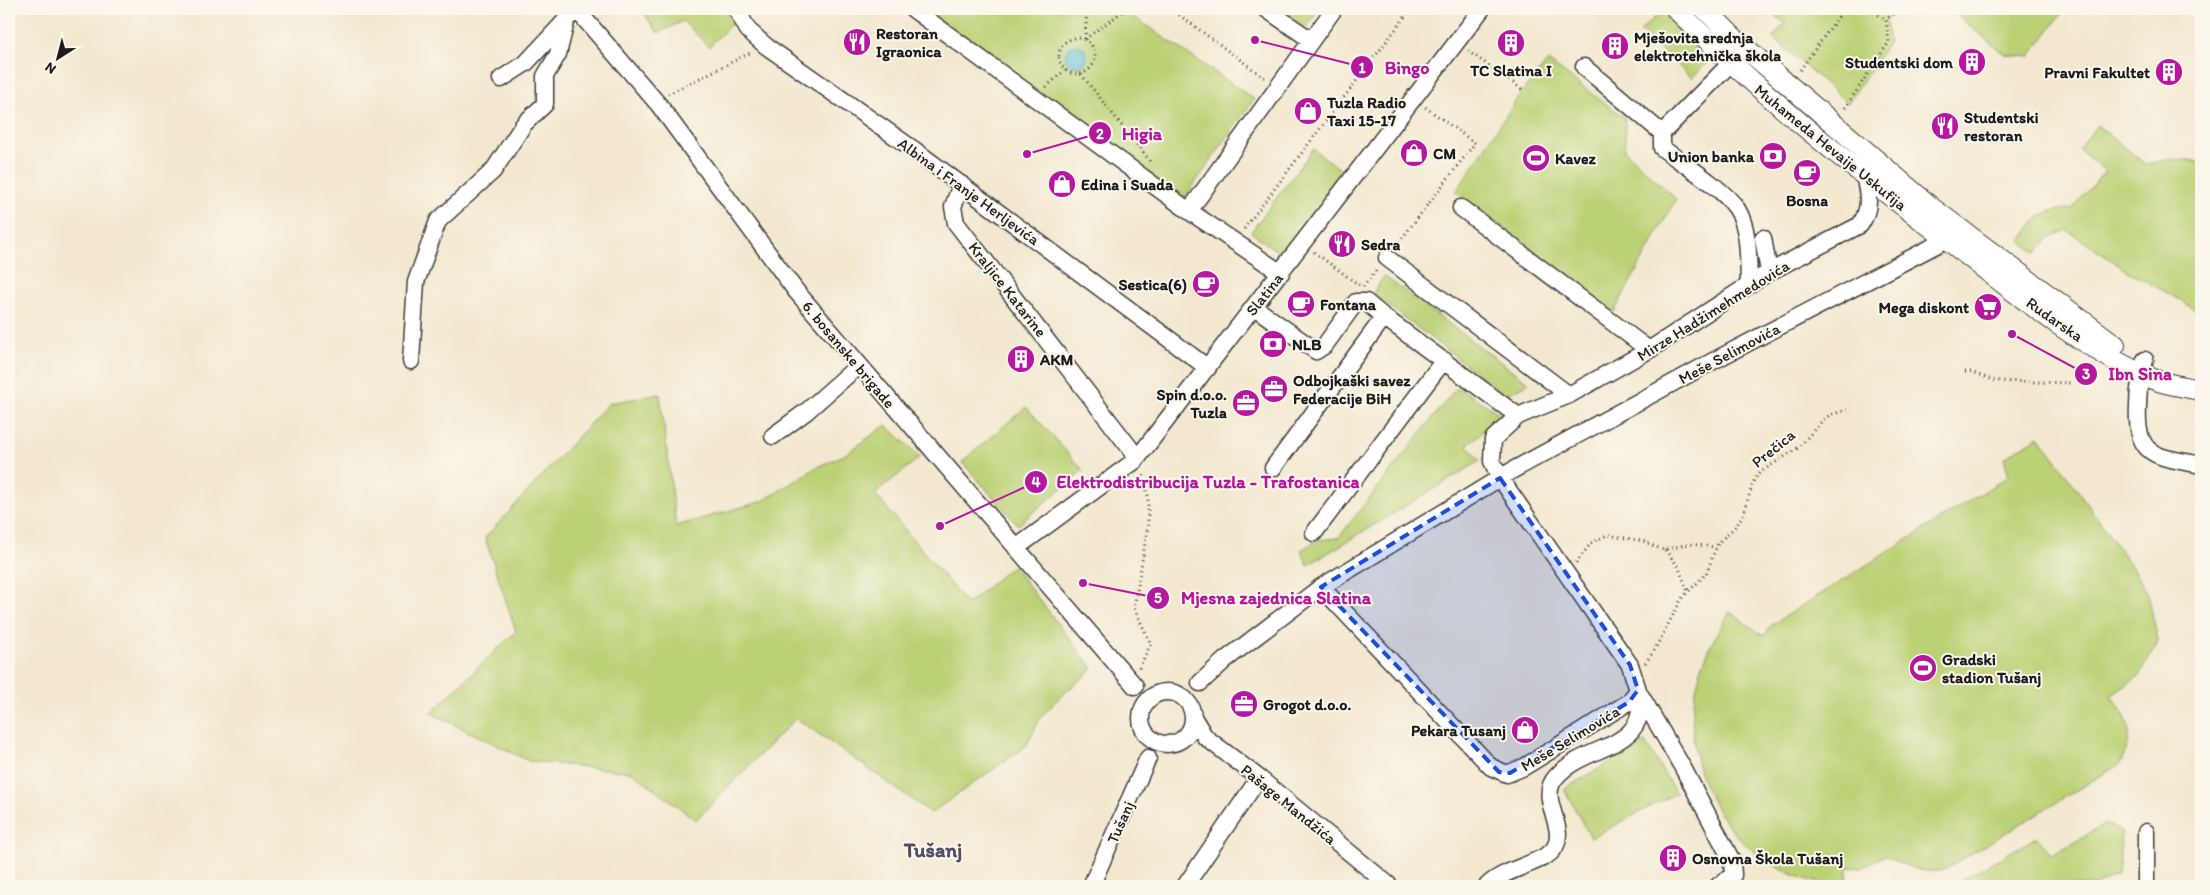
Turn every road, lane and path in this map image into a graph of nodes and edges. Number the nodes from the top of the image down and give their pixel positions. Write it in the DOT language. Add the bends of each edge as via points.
graph roads {
  1 [pos="739,9"];
  2 [pos="914,9"];
  3 [pos="1087,9"];
  4 [pos="1126,9"];
  5 [pos="1171,9"];
  6 [pos="1266,9"];
  7 [pos="1334,9"];
  8 [pos="1411,9"];
  9 [pos="1482,9"];
  10 [pos="1676,9"];
  11 [pos="1705,9"];
  12 [pos="1844,9"];
  13 [pos="1870,9"];
  14 [pos="1898,9"];
  15 [pos="574,13"];
  16 [pos="1886,20"];
  17 [pos="1085,39"];
  18 [pos="1311,40"];
  19 [pos="766,46"];
  20 [pos="1465,49"];
  21 [pos="1584,67"];
  22 [pos="1064,70"];
  23 [pos="1724,70"];
  24 [pos="1800,70"];
  25 [pos="1081,74"];
  26 [pos="501,79"];
  27 [pos="1277,86"];
  28 [pos="1523,90"];
  29 [pos="661,97"];
  30 [pos="1035,98"];
  31 [pos="1424,107"];
  32 [pos="1845,108"];
  33 [pos="1662,133"];
  34 [pos="1152,164"];
  35 [pos="1864,176"];
  36 [pos="961,184"];
  37 [pos="1460,208"];
  38 [pos="1189,211"];
  39 [pos="1241,233"];
  40 [pos="1952,233"];
  41 [pos="1763,238"];
  42 [pos="1314,252"];
  43 [pos="1387,258"];
  44 [pos="1769,272"];
  45 [pos="1281,273"];
  46 [pos="1748,285"];
  47 [pos="1254,307"];
  48 [pos="1384,317"];
  49 [pos="1649,350"];
  50 [pos="1444,360"];
  51 [pos="411,361"];
  52 [pos="859,365"];
  53 [pos="2143,367"];
  54 [pos="1208,368"];
  55 [pos="1965,372"];
  56 [pos="2201,378"];
  57 [pos="2070,383"];
  58 [pos="2201,390"];
  59 [pos="1569,395"];
  60 [pos="1847,410"];
  61 [pos="1518,416"];
  62 [pos="773,436"];
  63 [pos="1136,460"];
  64 [pos="2201,466"];
  65 [pos="1273,468"];
  66 [pos="1500,478"];
  67 [pos="1314,533"];
  68 [pos="1716,547"];
  69 [pos="1016,548"];
  70 [pos="1665,550"];
  71 [pos="1565,570"];
  72 [pos="1321,587"];
  73 [pos="1688,591"];
  74 [pos="1135,680"];
  75 [pos="1200,683"];
  76 [pos="1636,683"];
  77 [pos="1167,693"];
  78 [pos="1143,710"];
  79 [pos="1193,713"];
  80 [pos="1147,733"];
  81 [pos="1168,744"];
  82 [pos="1148,758"];
  83 [pos="1259,778"];
  84 [pos="2146,832"];
  85 [pos="1091,886"];
  86 [pos="1185,886"];
  87 [pos="1390,886"];
  88 [pos="1487,886"];
  89 [pos="1718,886"];
  90 [pos="2146,886"];
  1 -- 19 [label="street, Albina i Franje Herljevića" via="748,30"];
  2 -- 30 [label="street"];
  3 -- 17 [label="path"];
  4 -- 17 [label="path"];
  5 -- 27 [label="path"];
  6 -- 18 [label="street"];
  7 -- 18 [label="street"];
  8 -- 39 [label="path"];
  9 -- 45 [label="street, Slatina"];
  10 -- 35 [label="main road, Muhameda Hevaije Uskufija" via="1772,102"];
  11 -- 40 [label="main road, Muhameda Hevaije Uskufija" via="1736,40 1932,208"];
  12 -- 24 [label="path"];
  13 -- 16 [label="path"];
  14 -- 16 [label="path"];
  15 -- 26 [label="street" via="526,63"];
  15 -- 51 [label="street" via="558,54 545,76 545,104 524,124 493,171 438,221 416,282"];
  15 -- 52 [label="street, 6. bosanske brigade" via="659,105 796,290"];
  16 -- 32 [label="path" via="1889,42"];
  17 -- 22 [label="path" via="1073,38 1063,43 1058,54"];
  17 -- 25 [label="path" via="1094,51 1094,61"];
  18 -- 27 [label="street"];
  19 -- 29 [label="path"];
  19 -- 36 [label="street, Albina i Franje Herljevića"];
  20 -- 28 [label="path"];
  21 -- 33 [label="street"];
  22 -- 25 [label="path"];
  22 -- 30 [label="path"];
  23 -- 33 [label="street"];
  25 -- 34 [label="path"];
  27 -- 38 [label="street"];
  30 -- 38 [label="street"];
  31 -- 43 [label="path" via="1475,143"];
  33 -- 46 [label="street" via="1662,148 1718,190 1736,209 1746,241"];
  35 -- 40 [label="main road, Muhameda Hevaije Uskufija"];
  35 -- 44 [label="street, Mirze Hadžimehmedovića" via="1869,206 1860,226"];
  36 -- 54 [label="street, Albina i Franje Herljevića"];
  36 -- 63 [label="street, Kraljice Katarine" via="952,207 956,223"];
  37 -- 49 [label="street"];
  38 -- 45 [label="street"];
  40 -- 53 [label="main road, Rudarska" via="2069,330 2107,356"];
  40 -- 66 [label="street, Meše Selimovića"];
  41 -- 44 [label="street"];
  42 -- 43 [label="path" via="1363,288"];
  43 -- 59 [label="street"];
  44 -- 46 [label="street, Mirze Hadžimehmedovića"];
  45 -- 47 [label="street, Slatina"];
  46 -- 49 [label="street, Mirze Hadžimehmedovića"];
  47 -- 48 [label="street" via="1316,351 1325,345 1356,302 1366,302"];
  47 -- 54 [label="street, Slatina"];
  48 -- 50 [label="street"];
  48 -- 65 [label="street"];
  49 -- 59 [label="street, Mirze Hadžimehmedovića"];
  50 -- 61 [label="street"];
  50 -- 67 [label="street"];
  52 -- 62 [label="street"];
  52 -- 69 [label="street, 6. bosanske brigade"];
  53 -- 56 [label="main road, Rudarska"];
  53 -- 58 [label="main road, Rudarska" via="2155,380"];
  53 -- 64 [label="street" via="2137,424 2142,443 2157,455"];
  54 -- 63 [label="street, Slatina"];
  55 -- 57 [label="path" via="1995,380"];
  59 -- 61 [label="street, Mirze Hadžimehmedovića"];
  60 -- 68 [label="path, Prečica" via="1824,419 1798,448 1759,473 1743,515"];
  61 -- 66 [label="street, Mirze Hadžimehmedovića" via="1494,439 1492,460"];
  63 -- 69 [label="street, Slatina"];
  63 -- 74 [label="path" via="1142,467 1148,496 1148,526 1134,608 1152,644"];
  66 -- 71 [label="street"];
  66 -- 72 [label="street, Meše Selimovića"];
  68 -- 70 [label="path" via="1689,544"];
  68 -- 73 [label="path, Prečica" via="1706,574"];
  69 -- 74 [label="street, 6. bosanske brigade"];
  70 -- 71 [label="path" via="1644,541 1607,535 1591,543 1579,560"];
  70 -- 73 [label="path" via="1678,566"];
  71 -- 76 [label="street" via="1630,666"];
  72 -- 75 [label="street, Meše Selimovića"];
  72 -- 76 [label="street, Meše Selimovića" via="1499,772 1510,773 1524,767 1629,702"];
  73 -- 76 [label="path, Prečica"];
  74 -- 77 [label="street"];
  74 -- 78 [label="street"];
  75 -- 77 [label="street"];
  75 -- 79 [label="street"];
  76 -- 88 [label="street" via="1641,703 1640,717 1632,732 1572,764 1551,783 1549,792 1558,835 1554,848 1547,855 1507,872"];
  76 -- 89 [label="street" via="1732,861 1732,876"];
  77 -- 78 [label="street" via="1152,697"];
  77 -- 79 [label="street" via="1188,702"];
  78 -- 80 [label="street"];
  79 -- 81 [label="street" via="1189,733"];
  79 -- 83 [label="street, Pašage Mandžića" via="1205,737"];
  80 -- 81 [label="street" via="1160,743"];
  80 -- 82 [label="street"];
  81 -- 82 [label="street"];
  82 -- 85 [label="street, Tušanj"];
  83 -- 86 [label="street"];
  83 -- 87 [label="street, Pašage Mandžića"];
  84 -- 90 [label="street"];
}
